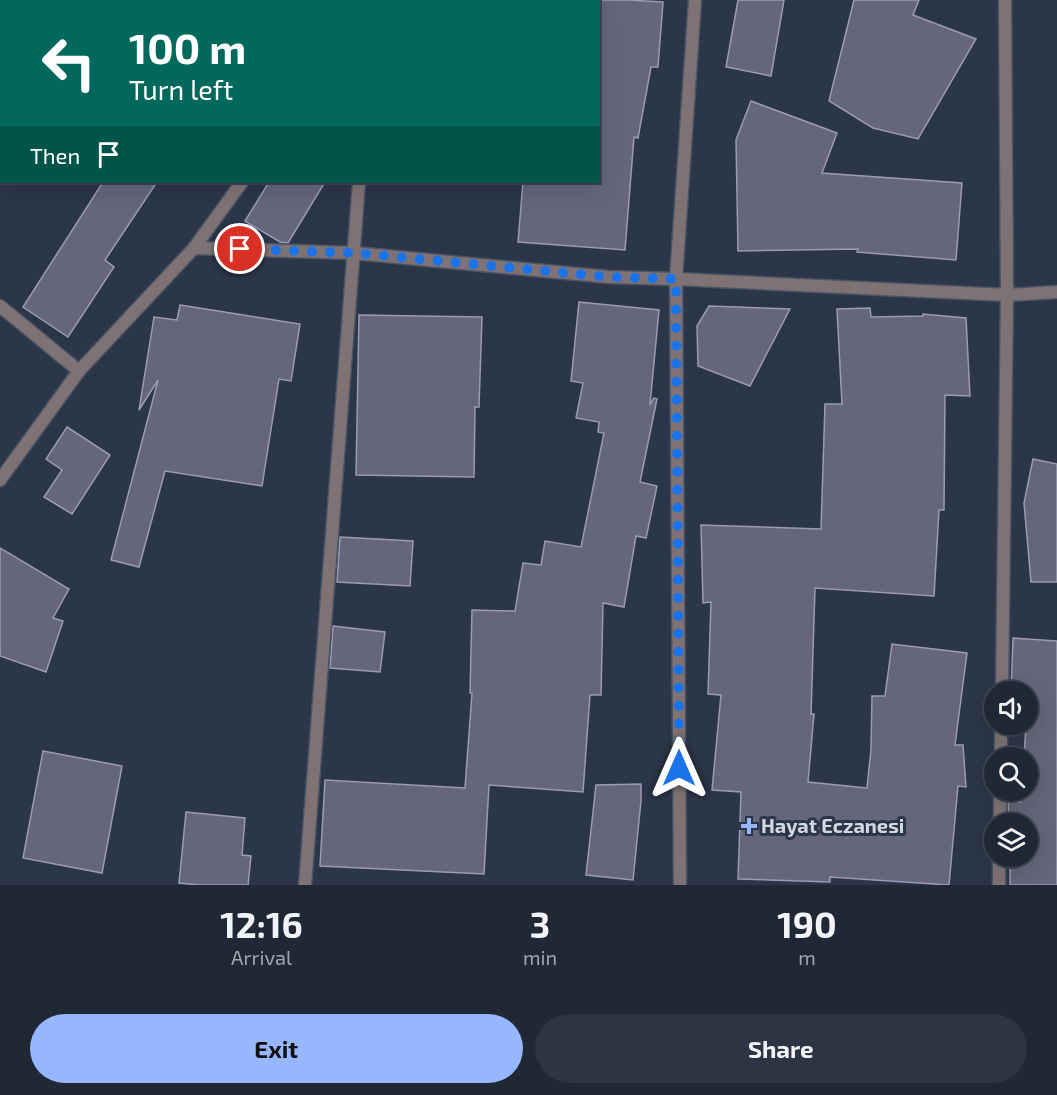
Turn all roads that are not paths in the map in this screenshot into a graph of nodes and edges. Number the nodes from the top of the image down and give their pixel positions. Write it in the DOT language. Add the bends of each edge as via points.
graph roads {
  1 [pos="695,0"];
  2 [pos="1005,0"];
  3 [pos="241,183"];
  4 [pos="359,183"];
  5 [pos="194,248"];
  6 [pos="354,253"];
  7 [pos="676,279"];
  8 [pos="1057,292"];
  9 [pos="1007,295"];
  10 [pos="0,306"];
  11 [pos="79,370"];
  12 [pos="0,480"];
  13 [pos="1002,681"];
  14 [pos="999,867"];
  15 [pos="304,885"];
  16 [pos="680,885"];
  17 [pos="999,885"];
  1 -- 7 [label="street"];
  2 -- 9 [label="street"];
  3 -- 5 [label="street"];
  4 -- 6 [label="street"];
  5 -- 6 [label="street"];
  5 -- 11 [label="street"];
  6 -- 7 [label="street" via="609,277"];
  6 -- 15 [label="street"];
  7 -- 9 [label="street"];
  7 -- 16 [label="street"];
  8 -- 9 [label="street"];
  9 -- 13 [label="street"];
  10 -- 11 [label="street"];
  11 -- 12 [label="street"];
  14 -- 17 [label="street"];
}
